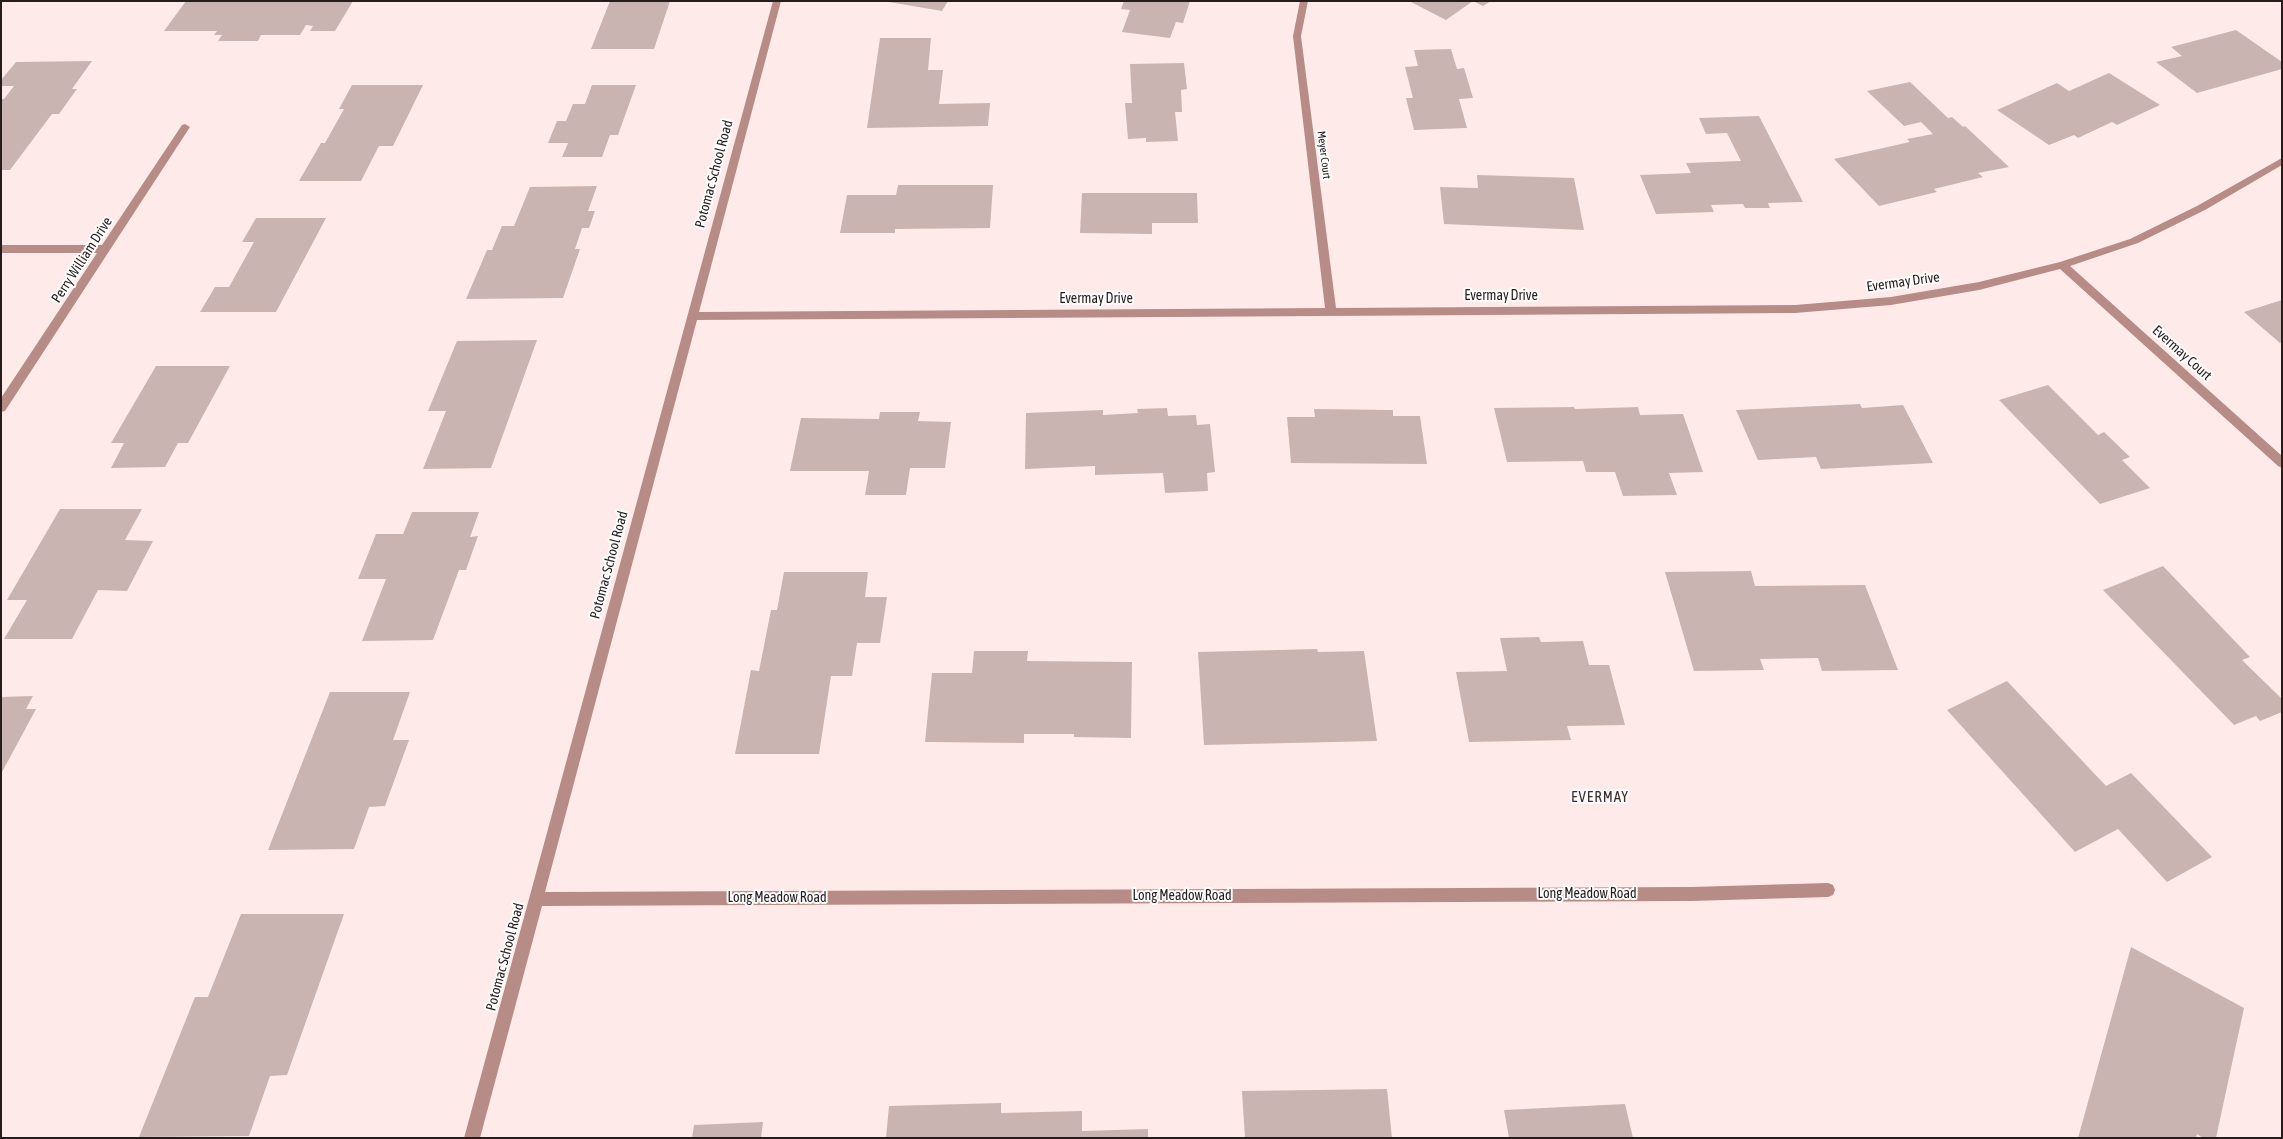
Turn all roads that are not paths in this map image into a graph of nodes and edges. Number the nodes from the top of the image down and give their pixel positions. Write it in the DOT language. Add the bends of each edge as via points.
graph roads {
  1 [pos="777,1"];
  2 [pos="1304,1"];
  3 [pos="185,127"];
  4 [pos="2282,161"];
  5 [pos="1,249"];
  6 [pos="106,249"];
  7 [pos="2062,265"];
  8 [pos="1331,313"];
  9 [pos="692,316"];
  10 [pos="1,408"];
  11 [pos="2282,462"];
  12 [pos="1828,890"];
  13 [pos="535,900"];
  14 [pos="472,1138"];
  1 -- 9 [label="street, Potomac School Road"];
  2 -- 8 [label="street, Meyer Court" via="1297,36"];
  3 -- 6 [label="street, Perry William Drive"];
  4 -- 7 [label="street, Evermay Drive" via="2201,208 2142,237"];
  5 -- 6 [label="street"];
  6 -- 10 [label="street, Perry William Drive"];
  7 -- 8 [label="street, Evermay Drive" via="1979,286 1891,301 1795,309"];
  7 -- 11 [label="street, Evermay Court"];
  8 -- 9 [label="street, Evermay Drive"];
  9 -- 13 [label="street, Potomac School Road"];
  12 -- 13 [label="street, Long Meadow Road" via="1681,894"];
  13 -- 14 [label="street, Potomac School Road"];
}
